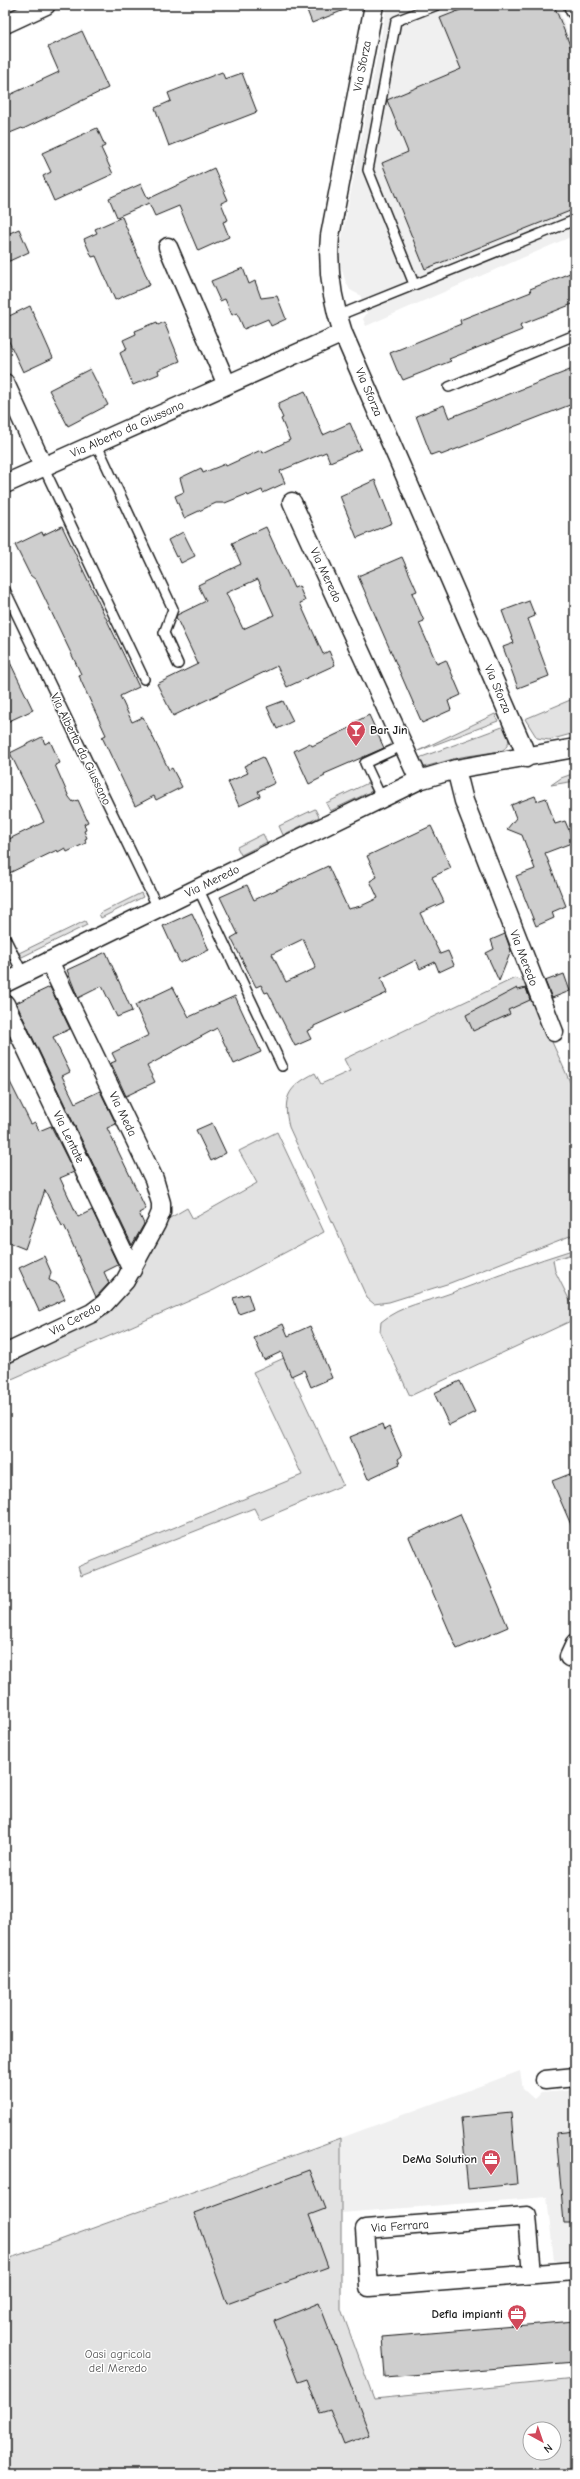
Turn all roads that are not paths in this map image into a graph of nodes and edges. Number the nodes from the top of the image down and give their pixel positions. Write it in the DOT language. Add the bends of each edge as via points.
graph roads {
  1 [pos="46,5"];
  2 [pos="374,5"];
  3 [pos="437,5"];
  4 [pos="573,5"];
  5 [pos="575,10"];
  6 [pos="5,24"];
  7 [pos="575,220"];
  8 [pos="168,247"];
  9 [pos="414,284"];
  10 [pos="337,316"];
  11 [pos="343,333"];
  12 [pos="575,335"];
  13 [pos="5,383"];
  14 [pos="227,385"];
  15 [pos="449,387"];
  16 [pos="96,443"];
  17 [pos="43,466"];
  18 [pos="5,484"];
  19 [pos="292,502"];
  20 [pos="5,590"];
  21 [pos="178,664"];
  22 [pos="144,679"];
  23 [pos="404,745"];
  24 [pos="575,748"];
  25 [pos="526,758"];
  26 [pos="456,769"];
  27 [pos="419,780"];
  28 [pos="381,797"];
  29 [pos="198,888"];
  30 [pos="158,908"];
  31 [pos="5,938"];
  32 [pos="49,961"];
  33 [pos="23,974"];
  34 [pos="5,983"];
  35 [pos="5,1004"];
  36 [pos="554,1032"];
  37 [pos="282,1066"];
  38 [pos="132,1270"];
  39 [pos="5,1354"];
  40 [pos="575,2077"];
  41 [pos="545,2080"];
  42 [pos="575,2271"];
  43 [pos="532,2274"];
  1 -- 6 [label="street"];
  2 -- 10 [label="street, Via Sforza" via="330,236 330,279"];
  3 -- 9 [label="lane" via="396,21 368,170"];
  4 -- 5 [label="street"];
  7 -- 9 [label="lane"];
  8 -- 14 [label="street"];
  9 -- 10 [label="lane"];
  10 -- 11 [label="street, Via Sforza"];
  11 -- 14 [label="street, Via Alberto da Giussano"];
  11 -- 25 [label="street, Via Sforza"];
  12 -- 15 [label="lane"];
  13 -- 17 [label="street"];
  14 -- 16 [label="street, Via Alberto da Giussano"];
  16 -- 17 [label="street, Via Alberto da Giussano"];
  16 -- 21 [label="lane" via="173,610 164,633"];
  17 -- 18 [label="street, Via Alberto da Giussano"];
  17 -- 22 [label="lane"];
  19 -- 23 [label="street, Via Meredo"];
  20 -- 30 [label="lane, Via Alberto da Giussano"];
  23 -- 27 [label="street, Via Meredo"];
  23 -- 28 [label="lane" via="365,763"];
  24 -- 25 [label="street, Via Meredo"];
  25 -- 26 [label="street, Via Meredo"];
  26 -- 27 [label="street, Via Meredo"];
  26 -- 36 [label="street, Via Meredo" via="464,801"];
  27 -- 28 [label="street, Via Meredo"];
  28 -- 29 [label="street, Via Meredo"];
  29 -- 30 [label="street, Via Meredo"];
  29 -- 37 [label="lane"];
  30 -- 32 [label="street, Via Meredo"];
  31 -- 33 [label="lane"];
  32 -- 33 [label="street, Via Meredo"];
  32 -- 38 [label="street, Via Meda" via="159,1190 161,1212"];
  33 -- 34 [label="street, Via Meredo"];
  35 -- 38 [label="street, Via Lentate"];
  38 -- 39 [label="street, Via Ceredo" via="115,1293 92,1313"];
  40 -- 41 [label="street"];
  42 -- 43 [label="street, Via Ferrara"];
  43 -- 43 [label="street, Via Ferrara" via="369,2287 365,2229 527,2216"];
}
